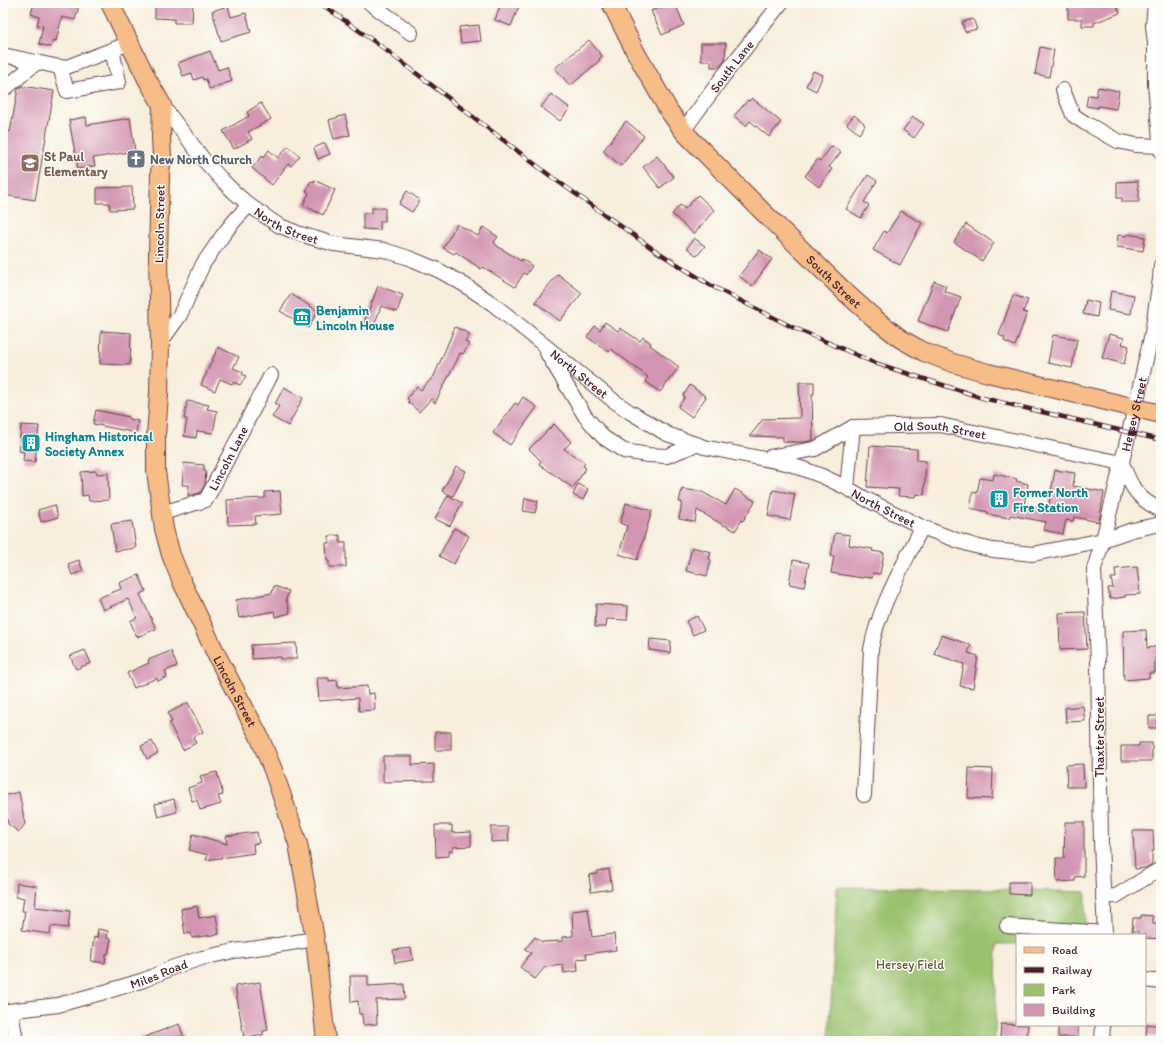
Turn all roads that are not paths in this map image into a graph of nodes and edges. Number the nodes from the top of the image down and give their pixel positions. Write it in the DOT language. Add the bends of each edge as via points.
graph roads {
  1 [pos="110,3"];
  2 [pos="611,3"];
  3 [pos="781,3"];
  4 [pos="1155,3"];
  5 [pos="373,4"];
  6 [pos="411,33"];
  7 [pos="130,44"];
  8 [pos="112,50"];
  9 [pos="3,55"];
  10 [pos="37,62"];
  11 [pos="60,67"];
  12 [pos="3,88"];
  13 [pos="1063,90"];
  14 [pos="162,105"];
  15 [pos="683,131"];
  16 [pos="1160,146"];
  17 [pos="1161,152"];
  18 [pos="249,205"];
  19 [pos="1161,265"];
  20 [pos="160,344"];
  21 [pos="542,344"];
  22 [pos="271,375"];
  23 [pos="1135,408"];
  24 [pos="1161,414"];
  25 [pos="853,427"];
  26 [pos="697,444"];
  27 [pos="762,458"];
  28 [pos="1122,463"];
  29 [pos="847,488"];
  30 [pos="1161,510"];
  31 [pos="162,513"];
  32 [pos="1161,524"];
  33 [pos="922,527"];
  34 [pos="1103,540"];
  35 [pos="864,795"];
  36 [pos="1161,874"];
  37 [pos="1103,897"];
  38 [pos="1007,926"];
  39 [pos="1104,934"];
  40 [pos="315,939"];
  41 [pos="1146,980"];
  42 [pos="1161,982"];
  43 [pos="7,1011"];
  44 [pos="1103,1026"];
  45 [pos="16,1041"];
  46 [pos="326,1041"];
  47 [pos="1102,1041"];
  1 -- 7 [label="main road, North Street"];
  2 -- 15 [label="main road, South Street" via="636,53"];
  3 -- 15 [label="street, South Lane"];
  4 -- 16 [label="street" via="1155,84"];
  5 -- 6 [label="street"];
  7 -- 8 [label="street"];
  7 -- 14 [label="main road, North Street" via="146,79"];
  8 -- 11 [label="street" via="64,68"];
  8 -- 11 [label="street" via="119,82 67,91"];
  9 -- 10 [label="street"];
  10 -- 11 [label="street"];
  10 -- 12 [label="street"];
  13 -- 16 [label="street" via="1073,115 1085,123 1118,141"];
  14 -- 18 [label="street, North Street" via="204,160"];
  14 -- 20 [label="main road, Lincoln Street" via="158,255"];
  15 -- 23 [label="main road, South Street" via="846,293 901,339 924,352 953,363"];
  16 -- 17 [label="street"];
  18 -- 20 [label="street" via="223,235 203,264 180,315"];
  18 -- 21 [label="street, North Street" via="278,225 300,234 334,244 384,250 438,270 493,304"];
  19 -- 23 [label="street, Hersey Street" via="1152,333"];
  20 -- 31 [label="main road, Lincoln Street" via="156,464"];
  21 -- 26 [label="street, North Street" via="630,412 667,434"];
  21 -- 26 [label="street" via="585,416 602,437 624,450 648,455 667,456"];
  22 -- 31 [label="street, Lincoln Lane" via="206,500"];
  23 -- 24 [label="main road, South Street"];
  23 -- 28 [label="street, Hersey Street"];
  25 -- 27 [label="street, Old South Street" via="815,449"];
  25 -- 28 [label="street, Old South Street" via="940,426"];
  25 -- 29 [label="street"];
  26 -- 27 [label="street, North Street"];
  27 -- 29 [label="street, North Street" via="790,464"];
  28 -- 30 [label="street" via="1136,493"];
  28 -- 34 [label="street, Hersey Street"];
  29 -- 33 [label="street, North Street"];
  31 -- 40 [label="main road, Lincoln Street" via="171,555 182,582 259,736 273,770 298,844"];
  32 -- 34 [label="street, North Street"];
  33 -- 34 [label="street, North Street" via="975,546 1033,554"];
  33 -- 35 [label="street" via="874,631"];
  34 -- 37 [label="street, Thaxter Street" via="1094,569"];
  36 -- 37 [label="street" via="1157,871 1116,896"];
  37 -- 39 [label="street, Thaxter Street"];
  38 -- 39 [label="street"];
  40 -- 43 [label="street, Miles Road" via="202,958 108,992 58,1005"];
  40 -- 46 [label="main road, Lincoln Street"];
  41 -- 42 [label="street"];
  43 -- 45 [label="street"];
  44 -- 47 [label="street"];
}
